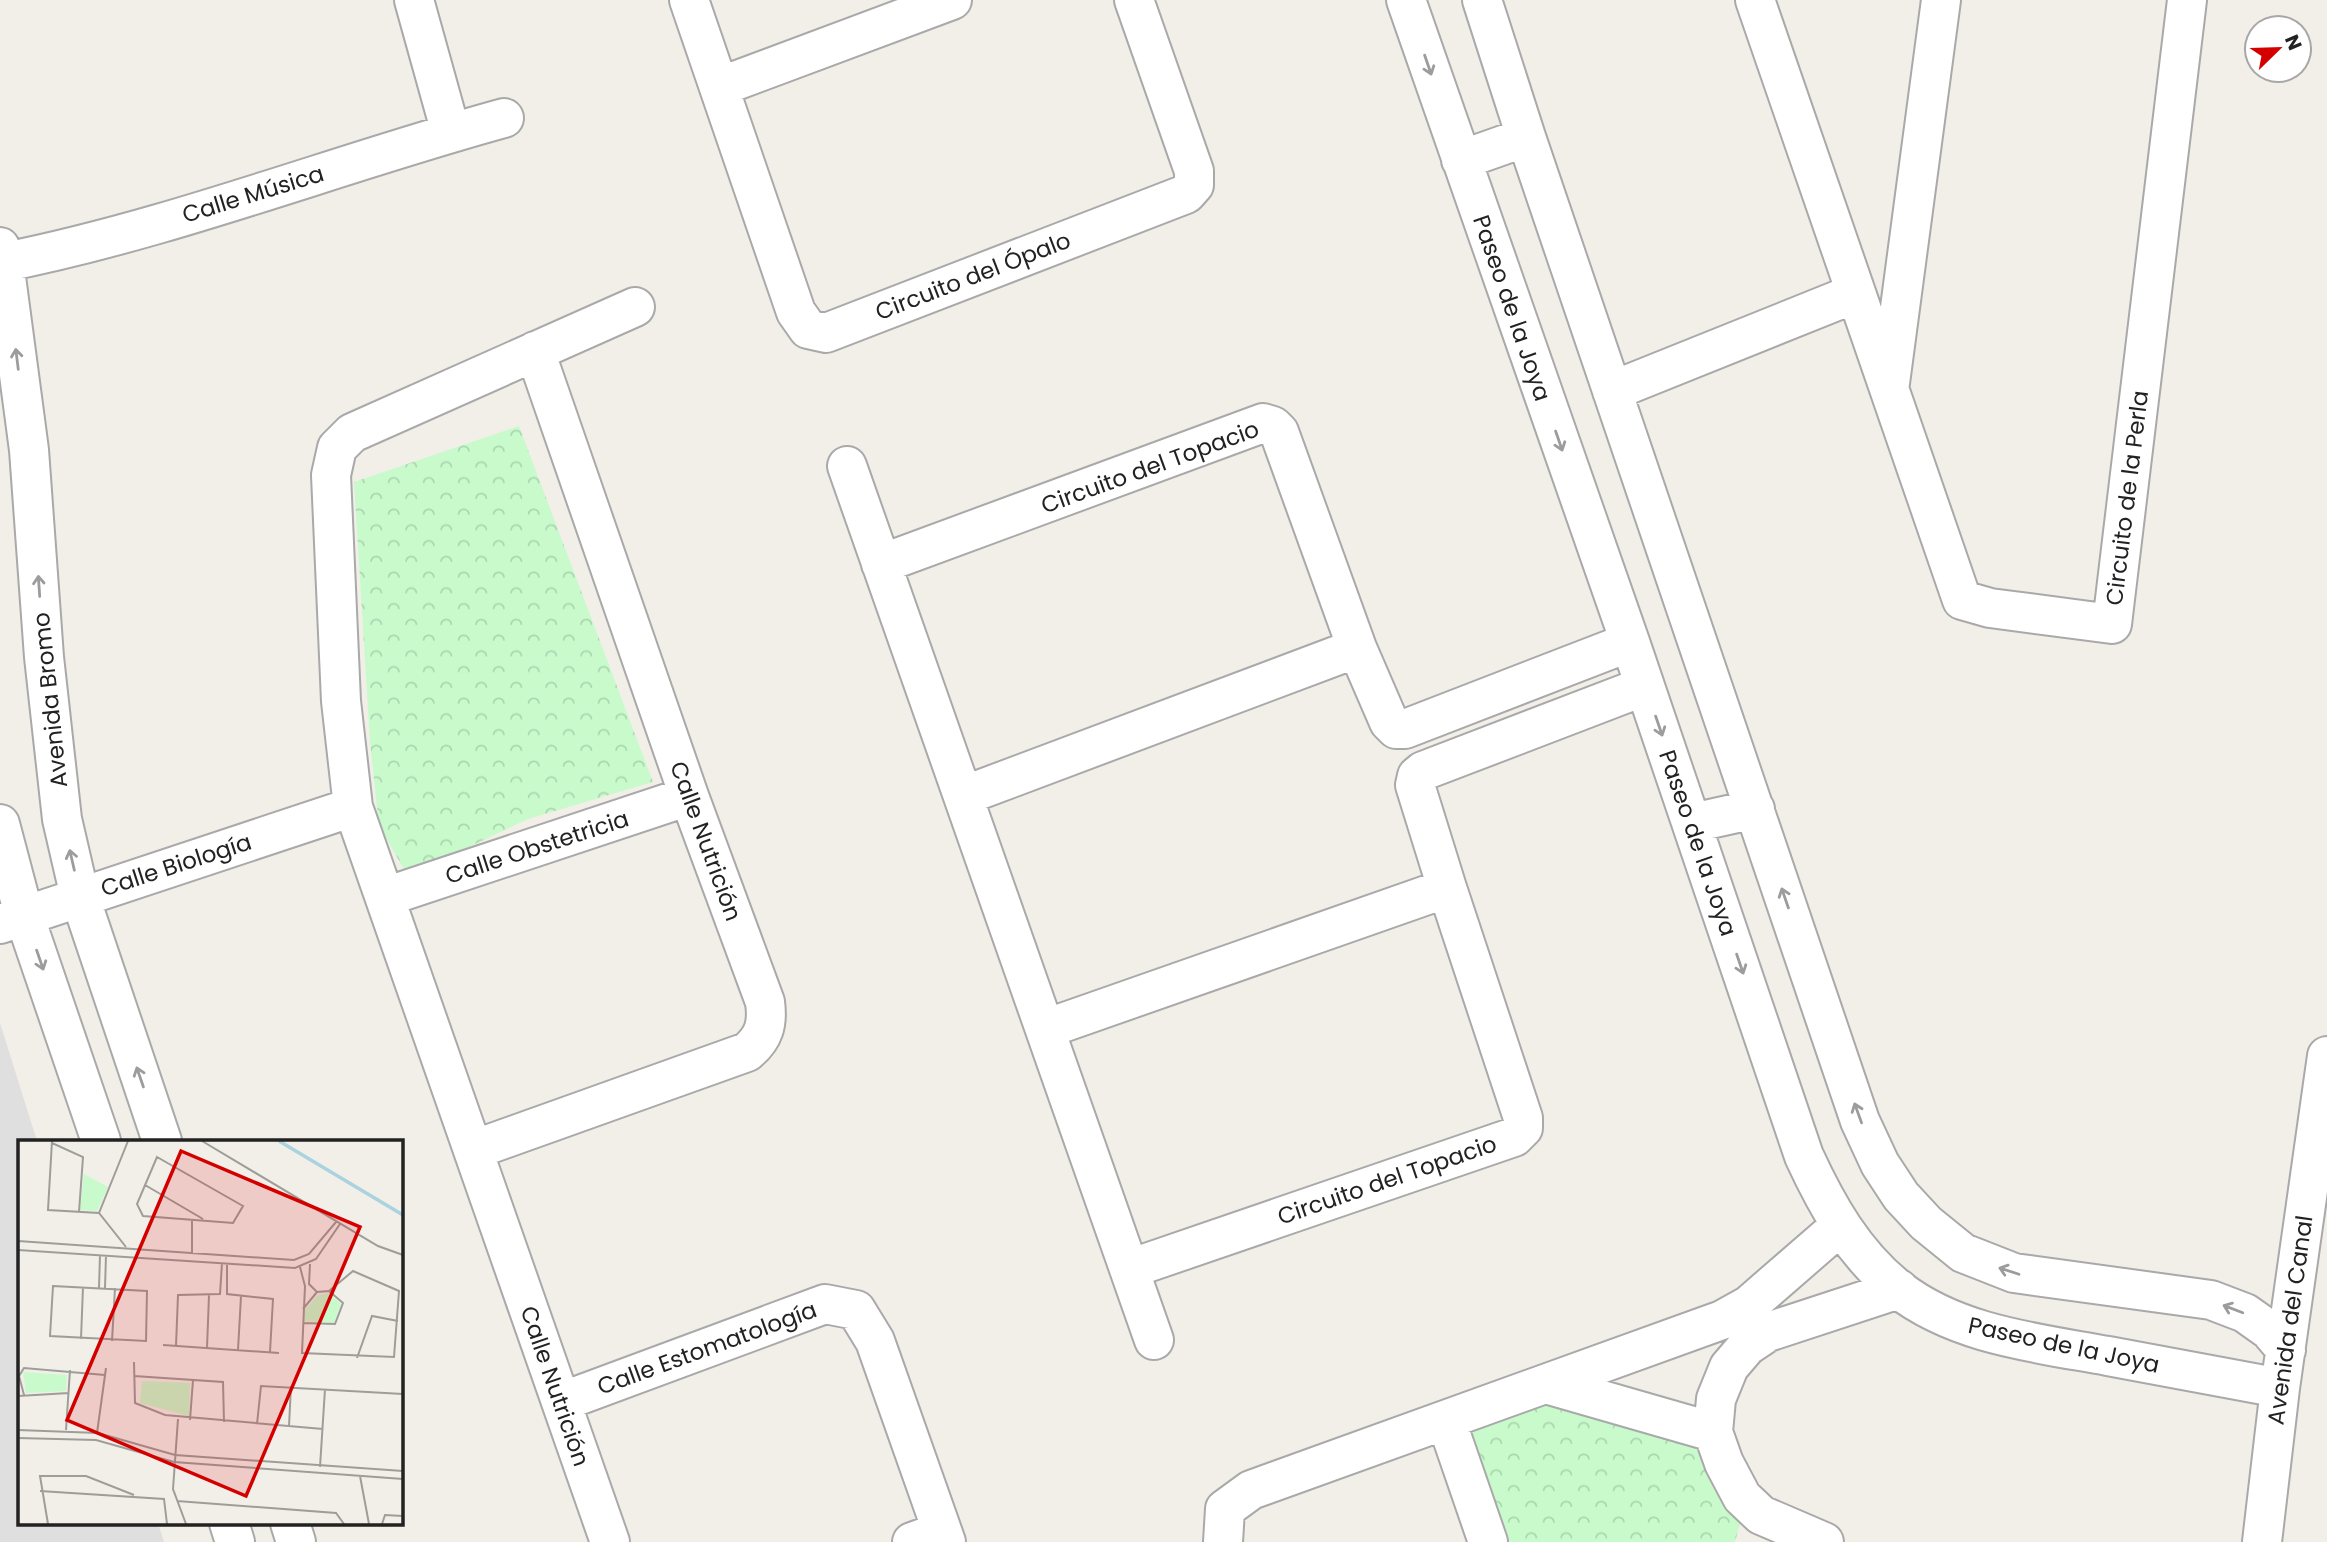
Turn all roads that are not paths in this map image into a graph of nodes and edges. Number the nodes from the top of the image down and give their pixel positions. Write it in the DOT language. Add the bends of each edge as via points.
graph roads {
  1 [pos="414,0"];
  2 [pos="689,0"];
  3 [pos="952,0"];
  4 [pos="1134,0"];
  5 [pos="1406,0"];
  6 [pos="1482,0"];
  7 [pos="1755,0"];
  8 [pos="1941,0"];
  9 [pos="2187,0"];
  10 [pos="719,87"];
  11 [pos="504,118"];
  12 [pos="452,133"];
  13 [pos="1526,137"];
  14 [pos="1461,160"];
  15 [pos="1,257"];
  16 [pos="1856,293"];
  17 [pos="635,307"];
  18 [pos="535,351"];
  19 [pos="1889,390"];
  20 [pos="1612,391"];
  21 [pos="847,466"];
  22 [pos="881,564"];
  23 [pos="1630,642"];
  24 [pos="1357,648"];
  25 [pos="1645,686"];
  26 [pos="689,796"];
  27 [pos="963,796"];
  28 [pos="353,807"];
  29 [pos="1755,809"];
  30 [pos="1692,823"];
  31 [pos="0,824"];
  32 [pos="1447,888"];
  33 [pos="80,897"];
  34 [pos="385,897"];
  35 [pos="12,919"];
  36 [pos="1045,1029"];
  37 [pos="2327,1056"];
  38 [pos="100,1140"];
  39 [pos="162,1140"];
  40 [pos="473,1150"];
  41 [pos="1840,1226"];
  42 [pos="1129,1269"];
  43 [pos="1899,1289"];
  44 [pos="1758,1318"];
  45 [pos="1154,1340"];
  46 [pos="2286,1350"];
  47 [pos="1546,1384"];
  48 [pos="2280,1388"];
  49 [pos="561,1402"];
  50 [pos="1446,1420"];
  51 [pos="1713,1432"];
  52 [pos="229,1524"];
  53 [pos="290,1524"];
  54 [pos="1758,1529"];
  55 [pos="933,1538"];
  56 [pos="235,1542"];
  57 [pos="296,1542"];
  58 [pos="610,1542"];
  59 [pos="1223,1542"];
  60 [pos="1488,1542"];
  61 [pos="1824,1542"];
  62 [pos="2262,1542"];
  1 -- 12 [label="street"];
  2 -- 10 [label="street, Circuito del Ópalo"];
  3 -- 10 [label="street"];
  4 -- 10 [label="street, Circuito del Ópalo" via="1194,172 1194,185 1186,194 826,333 808,329 796,312"];
  5 -- 14 [label="street, Paseo de la Joya, one-way"];
  6 -- 13 [label="street"];
  7 -- 16 [label="street, Circuito de la Perla"];
  8 -- 19 [label="street, Circuito de la Perla"];
  9 -- 19 [label="street, Circuito de la Perla" via="2112,624 1962,600"];
  11 -- 12 [label="street, Calle Música"];
  12 -- 15 [label="street, Calle Música" via="72,248"];
  13 -- 14 [label="street"];
  13 -- 20 [label="street"];
  14 -- 23 [label="street, Paseo de la Joya, one-way"];
  33 -- 15 [label="street, Avenida Bromo, one-way" via="62,819 29,450"];
  16 -- 19 [label="street, Circuito de la Perla"];
  16 -- 20 [label="street"];
  17 -- 18 [label="street, Calle Nutrición"];
  18 -- 26 [label="street, Calle Nutrición"];
  18 -- 28 [label="street, Calle Nutrición" via="352,433 337,448 331,475 341,701"];
  20 -- 29 [label="street"];
  21 -- 22 [label="street"];
  22 -- 24 [label="street, Circuito del Topacio" via="1263,424 1279,432"];
  22 -- 27 [label="street"];
  23 -- 24 [label="street, Circuito del Topacio" via="1405,729 1388,722"];
  23 -- 25 [label="street, Paseo de la Joya"];
  24 -- 27 [label="street"];
  25 -- 30 [label="street, Paseo de la Joya, one-way"];
  25 -- 32 [label="street, Circuito del Topacio" via="1417,776 1415,785"];
  26 -- 34 [label="street, Calle Obstetricia"];
  26 -- 40 [label="street, Calle Nutrición" via="765,1002 767,1018 758,1043 747,1052"];
  27 -- 36 [label="street"];
  28 -- 33 [label="street, Calle Biología"];
  28 -- 34 [label="street, Calle Nutrición"];
  29 -- 30 [label="street"];
  46 -- 29 [label="street, one-way" via="2269,1329 2245,1313 2211,1300 2014,1273 1963,1253 1926,1223 1880,1164 1860,1121"];
  30 -- 41 [label="street, Paseo de la Joya, one-way" via="1804,1156"];
  31 -- 35 [label="street"];
  32 -- 36 [label="street"];
  32 -- 42 [label="street, Circuito del Topacio" via="1523,1128 1514,1137"];
  33 -- 35 [label="street, Calle Biología"];
  39 -- 33 [label="street, Avenida Bromo, one-way"];
  34 -- 40 [label="street, Calle Nutrición"];
  35 -- 38 [label="street, one-way"];
  36 -- 42 [label="street"];
  37 -- 46 [label="street, Avenida del Canal"];
  40 -- 49 [label="street, Calle Nutrición"];
  41 -- 43 [label="street, Paseo de la Joya"];
  41 -- 44 [label="street"];
  42 -- 45 [label="street"];
  43 -- 44 [label="street"];
  43 -- 48 [label="street, Paseo de la Joya" via="1953,1321 2024,1340"];
  44 -- 47 [label="street" via="1722,1320"];
  44 -- 51 [label="street" via="1716,1399"];
  46 -- 48 [label="street, Avenida del Canal"];
  47 -- 50 [label="street"];
  47 -- 51 [label="street"];
  48 -- 62 [label="street, Avenida del Canal"];
  49 -- 55 [label="street, Calle Estomatología" via="825,1304 856,1310 874,1341"];
  49 -- 58 [label="street, Calle Nutrición"];
  50 -- 59 [label="street" via="1251,1490 1225,1509"];
  50 -- 60 [label="street"];
  51 -- 54 [label="street"];
  52 -- 56 [label="street"];
  53 -- 57 [label="street"];
  54 -- 61 [label="street"];
}
